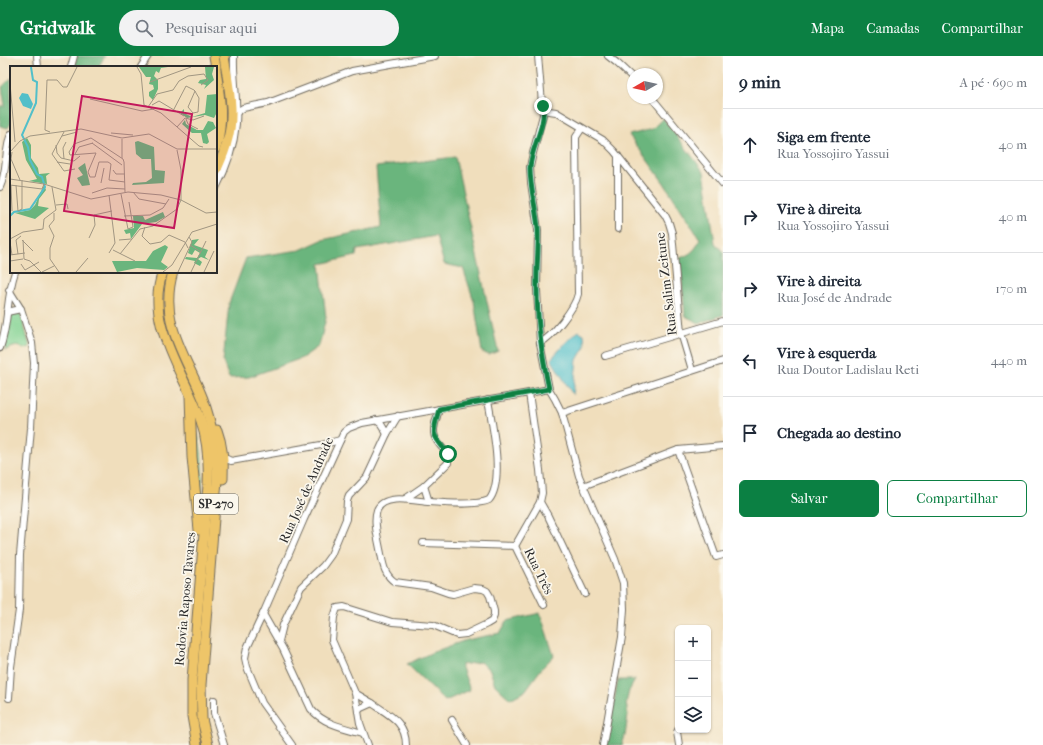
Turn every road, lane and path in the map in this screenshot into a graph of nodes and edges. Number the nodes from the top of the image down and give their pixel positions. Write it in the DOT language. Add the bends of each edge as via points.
graph roads {
  1 [pos="37,56"];
  2 [pos="74,56"];
  3 [pos="148,56"];
  4 [pos="210,56"];
  5 [pos="224,56"];
  6 [pos="234,56"];
  7 [pos="434,56"];
  8 [pos="538,56"];
  9 [pos="608,56"];
  10 [pos="38,66"];
  11 [pos="70,66"];
  12 [pos="142,66"];
  13 [pos="214,66"];
  14 [pos="627,72"];
  15 [pos="217,80"];
  16 [pos="236,103"];
  17 [pos="657,104"];
  18 [pos="243,108"];
  19 [pos="544,110"];
  20 [pos="236,113"];
  21 [pos="582,128"];
  22 [pos="10,137"];
  23 [pos="217,143"];
  24 [pos="618,156"];
  25 [pos="217,168"];
  26 [pos="2,176"];
  27 [pos="723,184"];
  28 [pos="217,185"];
  29 [pos="0,187"];
  30 [pos="618,229"];
  31 [pos="15,273"];
  32 [pos="169,273"];
  33 [pos="170,273"];
  34 [pos="9,290"];
  35 [pos="21,309"];
  36 [pos="7,312"];
  37 [pos="3,319"];
  38 [pos="723,321"];
  39 [pos="2,327"];
  40 [pos="681,333"];
  41 [pos="540,343"];
  42 [pos="0,348"];
  43 [pos="605,356"];
  44 [pos="723,361"];
  45 [pos="692,370"];
  46 [pos="549,389"];
  47 [pos="190,392"];
  48 [pos="529,393"];
  49 [pos="203,400"];
  50 [pos="488,400"];
  51 [pos="439,409"];
  52 [pos="562,413"];
  53 [pos="398,416"];
  54 [pos="376,420"];
  55 [pos="386,434"];
  56 [pos="340,440"];
  57 [pos="723,446"];
  58 [pos="678,450"];
  59 [pos="227,459"];
  60 [pos="424,486"];
  61 [pos="583,486"];
  62 [pos="405,499"];
  63 [pos="429,502"];
  64 [pos="540,502"];
  65 [pos="213,539"];
  66 [pos="423,543"];
  67 [pos="515,546"];
  68 [pos="723,555"];
  69 [pos="201,562"];
  70 [pos="586,594"];
  71 [pos="544,605"];
  72 [pos="264,614"];
  73 [pos="278,641"];
  74 [pos="355,693"];
  75 [pos="9,698"];
  76 [pos="214,700"];
  77 [pos="372,703"];
  78 [pos="358,712"];
  79 [pos="452,720"];
  80 [pos="363,733"];
  81 [pos="677,733"];
  82 [pos="197,745"];
  83 [pos="208,745"];
  84 [pos="224,745"];
  85 [pos="292,745"];
  86 [pos="368,745"];
  87 [pos="406,745"];
  88 [pos="467,745"];
  89 [pos="603,745"];
  90 [pos="679,745"];
  1 -- 10 [label="street"];
  2 -- 11 [label="street"];
  3 -- 12 [label="street"];
  4 -- 13 [label="street"];
  5 -- 25 [label="highway" via="231,113 228,141"];
  6 -- 16 [label="street"];
  7 -- 18 [label="street" via="352,71 268,103"];
  8 -- 19 [label="street"];
  9 -- 14 [label="street"];
  15 -- 23 [label="highway" via="221,105"];
  16 -- 18 [label="street"];
  16 -- 20 [label="street"];
  17 -- 27 [label="street"];
  18 -- 20 [label="street"];
  19 -- 21 [label="street, Rua Salim Zeitune" via="553,111"];
  19 -- 41 [label="street" via="530,167 538,230 537,290"];
  20 -- 28 [label="street" via="232,145"];
  21 -- 24 [label="street, Rua Salim Zeitune" via="606,143"];
  21 -- 41 [label="street" via="576,137 578,294 572,308 550,336"];
  22 -- 26 [label="street"];
  24 -- 30 [label="street"];
  24 -- 40 [label="street, Rua Salim Zeitune" via="665,215 671,228"];
  26 -- 29 [label="street"];
  31 -- 34 [label="street"];
  32 -- 47 [label="highway, Rodovia Raposo Tavares / SP-270" via="158,289 159,315 164,334"];
  33 -- 49 [label="highway, Rodovia Raposo Tavares / SP-270" via="169,315"];
  34 -- 35 [label="street"];
  34 -- 36 [label="street"];
  35 -- 36 [label="street"];
  35 -- 75 [label="street" via="32,343 34,363 20,555 19,610"];
  36 -- 37 [label="street"];
  37 -- 39 [label="street"];
  38 -- 40 [label="street"];
  39 -- 42 [label="street"];
  40 -- 43 [label="street"];
  40 -- 45 [label="street, Rua Salim Zeitune"];
  41 -- 46 [label="street"];
  44 -- 45 [label="street"];
  45 -- 52 [label="street"];
  46 -- 48 [label="street, Rua José de Andrade"];
  46 -- 52 [label="street"];
  47 -- 69 [label="highway" via="192,456"];
  47 -- 69 [label="highway, Rodovia Raposo Tavares / SP-270" via="202,422 208,452 208,484"];
  48 -- 50 [label="street, Rua José de Andrade"];
  48 -- 64 [label="street" via="540,470"];
  49 -- 59 [label="highway"];
  49 -- 65 [label="highway, Rodovia Raposo Tavares / SP-270" via="213,432 217,462"];
  50 -- 51 [label="street, Rua José de Andrade"];
  50 -- 63 [label="street" via="497,452 492,498 481,503"];
  51 -- 53 [label="street, Rua José de Andrade"];
  51 -- 60 [label="street" via="434,435 448,454 448,463"];
  52 -- 61 [label="street"];
  53 -- 54 [label="street, Rua José de Andrade"];
  53 -- 55 [label="street"];
  54 -- 55 [label="street"];
  54 -- 56 [label="street, Rua José de Andrade" via="349,428"];
  55 -- 73 [label="street" via="367,477 349,496 346,519 331,555 301,587"];
  56 -- 59 [label="street"];
  56 -- 72 [label="street, Rua José de Andrade"];
  57 -- 58 [label="street"];
  58 -- 61 [label="street"];
  58 -- 68 [label="street" via="716,557"];
  59 -- 65 [label="highway"];
  60 -- 62 [label="street"];
  60 -- 63 [label="street"];
  61 -- 89 [label="street" via="622,575 624,593 622,637"];
  62 -- 63 [label="street"];
  62 -- 74 [label="street" via="384,502 376,512 383,567 390,579 401,584 431,587 448,594 474,588 483,589 490,596 494,616 487,624 466,634 457,635 433,625 392,622 338,608 332,640"];
  64 -- 67 [label="street"];
  64 -- 70 [label="street"];
  65 -- 83 [label="highway, Rodovia Raposo Tavares / SP-270" via="201,693 202,719"];
  66 -- 67 [label="street"];
  67 -- 71 [label="street, Rua Três"];
  69 -- 82 [label="highway, Rodovia Raposo Tavares / SP-270" via="192,680 192,716"];
  72 -- 73 [label="street"];
  72 -- 85 [label="street, Rua José de Andrade" via="246,648 245,658 250,677 262,703"];
  73 -- 80 [label="street" via="311,709 342,728"];
  74 -- 77 [label="street"];
  74 -- 78 [label="street"];
  76 -- 84 [label="street" via="214,713"];
  77 -- 78 [label="street"];
  77 -- 87 [label="street" via="400,725 406,734"];
  78 -- 80 [label="street"];
  79 -- 88 [label="street"];
  80 -- 86 [label="street"];
  81 -- 90 [label="street"];
}
